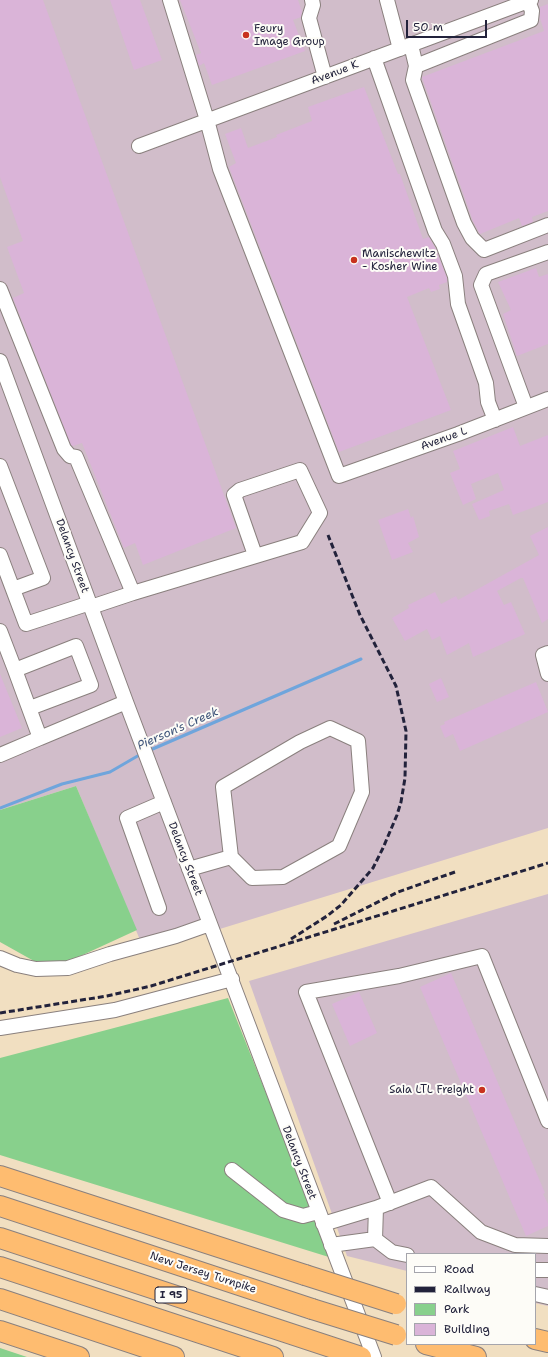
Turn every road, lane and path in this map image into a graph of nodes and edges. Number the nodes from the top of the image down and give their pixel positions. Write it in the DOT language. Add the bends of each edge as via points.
graph roads {
  1 [pos="170,0"];
  2 [pos="312,0"];
  3 [pos="387,0"];
  4 [pos="529,1"];
  5 [pos="460,27"];
  6 [pos="468,46"];
  7 [pos="405,47"];
  8 [pos="374,58"];
  9 [pos="416,66"];
  10 [pos="324,77"];
  11 [pos="207,120"];
  12 [pos="139,146"];
  13 [pos="548,225"];
  14 [pos="548,252"];
  15 [pos="0,289"];
  16 [pos="0,361"];
  17 [pos="548,399"];
  18 [pos="526,407"];
  19 [pos="495,420"];
  20 [pos="0,466"];
  21 [pos="0,555"];
  22 [pos="255,556"];
  23 [pos="13,589"];
  24 [pos="133,593"];
  25 [pos="90,605"];
  26 [pos="0,631"];
  27 [pos="548,653"];
  28 [pos="15,670"];
  29 [pos="548,674"];
  30 [pos="126,702"];
  31 [pos="30,708"];
  32 [pos="40,738"];
  33 [pos="0,755"];
  34 [pos="164,802"];
  35 [pos="232,857"];
  36 [pos="189,869"];
  37 [pos="159,908"];
  38 [pos="210,924"];
  39 [pos="0,958"];
  40 [pos="232,979"];
  41 [pos="0,1028"];
  42 [pos="548,1121"];
  43 [pos="232,1170"];
  44 [pos="0,1176"];
  45 [pos="390,1203"];
  46 [pos="0,1206"];
  47 [pos="376,1208"];
  48 [pos="321,1218"];
  49 [pos="0,1238"];
  50 [pos="374,1239"];
  51 [pos="331,1245"];
  52 [pos="548,1246"];
  53 [pos="406,1255"];
  54 [pos="0,1267"];
  55 [pos="536,1270"];
  56 [pos="548,1270"];
  57 [pos="536,1294"];
  58 [pos="548,1296"];
  59 [pos="0,1299"];
  60 [pos="402,1305"];
  61 [pos="0,1331"];
  62 [pos="402,1337"];
  63 [pos="536,1339"];
  64 [pos="548,1342"];
  65 [pos="430,1345"];
  66 [pos="150,1353"];
  67 [pos="80,1357"];
  68 [pos="174,1357"];
  69 [pos="273,1357"];
  70 [pos="361,1357"];
  71 [pos="374,1357"];
  72 [pos="476,1357"];
  1 -- 11 [label="street"];
  2 -- 10 [label="street" via="309,18"];
  3 -- 7 [label="street"];
  4 -- 5 [label="street, Avenue K"];
  4 -- 6 [label="street" via="532,11 530,20"];
  5 -- 6 [label="street"];
  5 -- 7 [label="street, Avenue K"];
  6 -- 9 [label="street"];
  7 -- 8 [label="street, Avenue K"];
  7 -- 9 [label="street"];
  8 -- 10 [label="street, Avenue K"];
  8 -- 19 [label="street" via="435,230 455,276 458,304 486,383 488,402"];
  9 -- 13 [label="street" via="413,80 464,223 472,238 484,250"];
  10 -- 11 [label="street, Avenue K"];
  11 -- 12 [label="street, Avenue K"];
  11 -- 19 [label="street, Avenue L" via="220,169 339,476"];
  14 -- 18 [label="street" via="486,274 481,285"];
  15 -- 24 [label="street" via="64,449 70,456 76,457"];
  16 -- 25 [label="street, Delancy Street"];
  17 -- 18 [label="street, Avenue L"];
  18 -- 19 [label="street, Avenue L"];
  20 -- 23 [label="street" via="43,578"];
  21 -- 23 [label="street"];
  22 -- 22 [label="street" via="302,542 320,513 300,470 240,490 234,495"];
  22 -- 24 [label="street"];
  23 -- 25 [label="street" via="26,624"];
  24 -- 25 [label="street"];
  25 -- 30 [label="street, Delancy Street"];
  26 -- 28 [label="street"];
  27 -- 29 [label="street" via="543,655"];
  28 -- 31 [label="street"];
  28 -- 31 [label="street" via="76,646 91,685"];
  30 -- 32 [label="street"];
  30 -- 34 [label="street, Delancy Street"];
  31 -- 32 [label="street"];
  32 -- 33 [label="street"];
  34 -- 36 [label="street, Delancy Street"];
  34 -- 37 [label="street" via="127,818"];
  35 -- 35 [label="street" via="252,878 283,877 339,846 362,792 358,741 330,728 300,742 223,787"];
  35 -- 36 [label="street"];
  36 -- 38 [label="street, Delancy Street"];
  38 -- 39 [label="street" via="68,968 36,970"];
  38 -- 40 [label="street, Delancy Street"];
  40 -- 41 [label="street" via="115,1010"];
  40 -- 48 [label="street, Delancy Street"];
  42 -- 45 [label="street" via="482,956 399,976 306,992"];
  43 -- 48 [label="street" via="283,1210"];
  44 -- 60 [label="highway, bridge"];
  45 -- 47 [label="street"];
  45 -- 52 [label="street" via="431,1187 481,1232 515,1245"];
  46 -- 62 [label="highway, New Jersey Turnpike, bridge"];
  47 -- 48 [label="street"];
  47 -- 50 [label="street"];
  48 -- 51 [label="street, Delancy Street"];
  49 -- 70 [label="highway, I 95"];
  50 -- 51 [label="street"];
  50 -- 53 [label="street" via="392,1252"];
  51 -- 71 [label="street, Delancy Street"];
  54 -- 69 [label="highway, I 95"];
  55 -- 56 [label="street"];
  57 -- 58 [label="street"];
  59 -- 66 [label="highway"];
  61 -- 67 [label="highway"];
  63 -- 64 [label="highway"];
  65 -- 72 [label="highway"];
  66 -- 68 [label="highway"];
}
